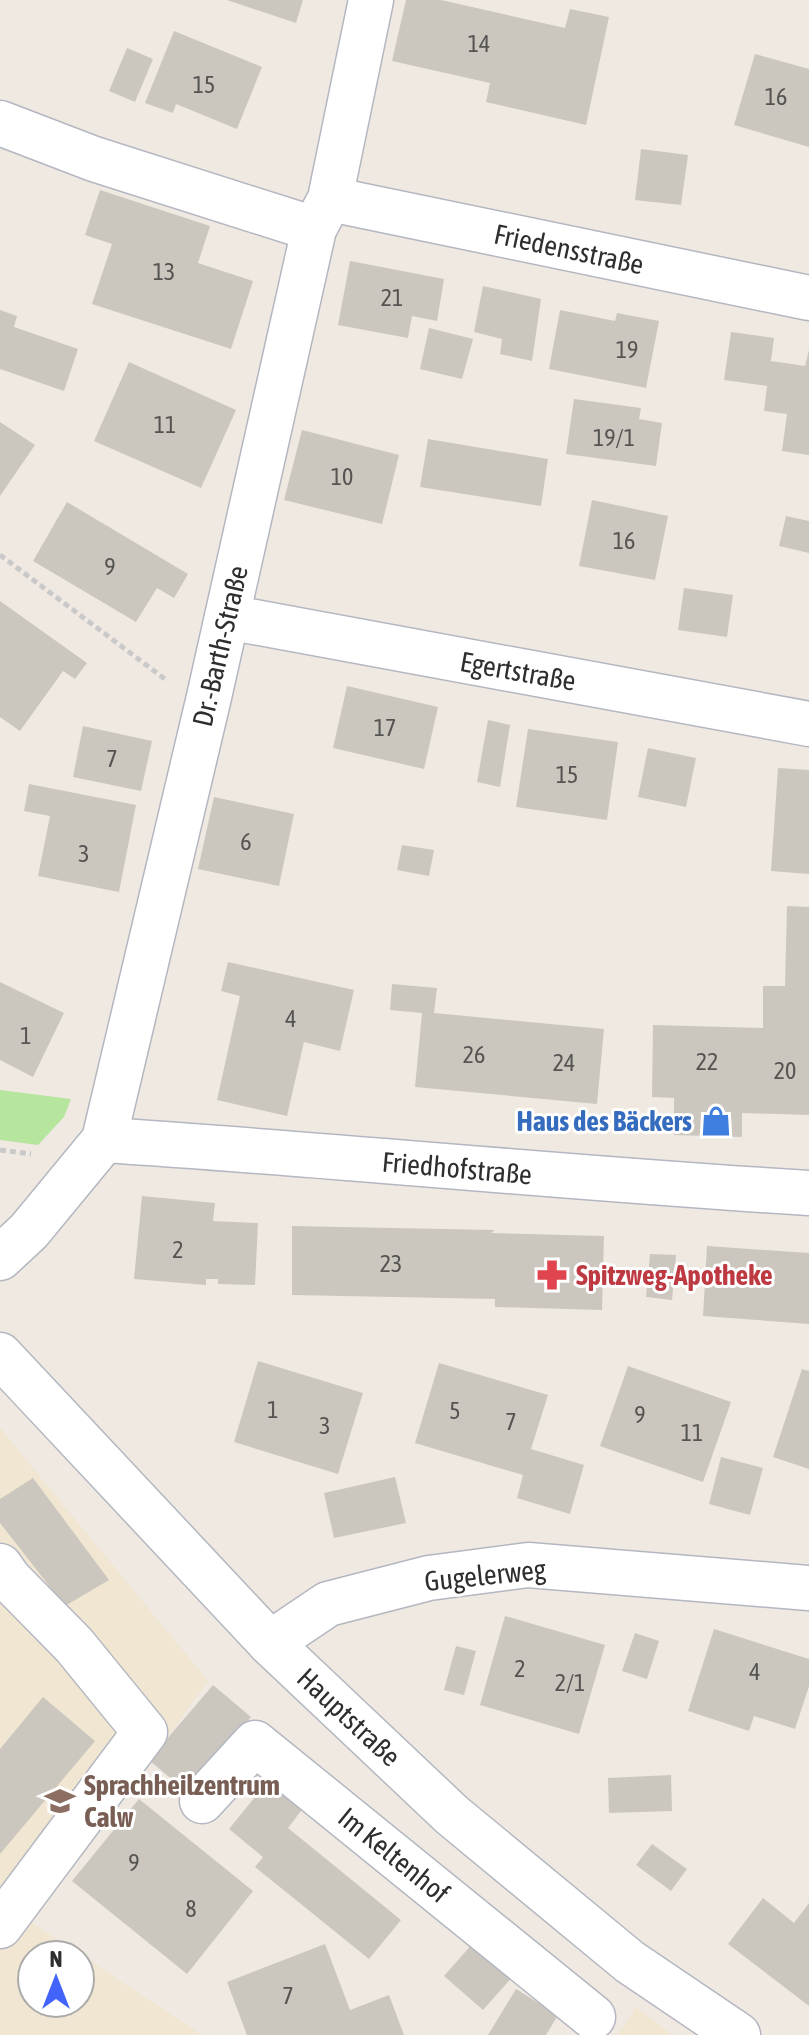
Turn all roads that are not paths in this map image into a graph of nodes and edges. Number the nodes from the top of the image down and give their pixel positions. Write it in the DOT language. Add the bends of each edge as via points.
graph roads {
  1 [pos="371,0"];
  2 [pos="0,123"];
  3 [pos="322,214"];
  4 [pos="809,298"];
  5 [pos="227,617"];
  6 [pos="809,724"];
  7 [pos="104,1140"];
  8 [pos="809,1193"];
  9 [pos="0,1258"];
  10 [pos="0,1355"];
  11 [pos="0,1566"];
  12 [pos="809,1588"];
  13 [pos="270,1643"];
  14 [pos="202,1801"];
  15 [pos="0,1926"];
  16 [pos="630,1962"];
  17 [pos="588,2026"];
  18 [pos="738,2035"];
  1 -- 3 [label="street, Dr.-Barth-Straße"];
  2 -- 3 [label="street, Friedensstraße" via="94,159"];
  3 -- 4 [label="street, Friedensstraße"];
  3 -- 5 [label="street, Dr.-Barth-Straße"];
  5 -- 6 [label="street, Egertstraße"];
  5 -- 7 [label="street, Dr.-Barth-Straße"];
  7 -- 8 [label="street, Friedhofstraße"];
  7 -- 9 [label="street, Dr.-Barth-Straße"];
  10 -- 13 [label="street, Hauptstraße"];
  11 -- 15 [label="street" via="145,1732"];
  12 -- 13 [label="street, Gugelerweg" via="528,1565 429,1578 328,1604"];
  13 -- 16 [label="street, Hauptstraße" via="452,1815"];
  14 -- 17 [label="street, Im Keltenhof" via="255,1743"];
  16 -- 17 [label="street, Im Keltenhof"];
  16 -- 18 [label="street, Hauptstraße"];
}
